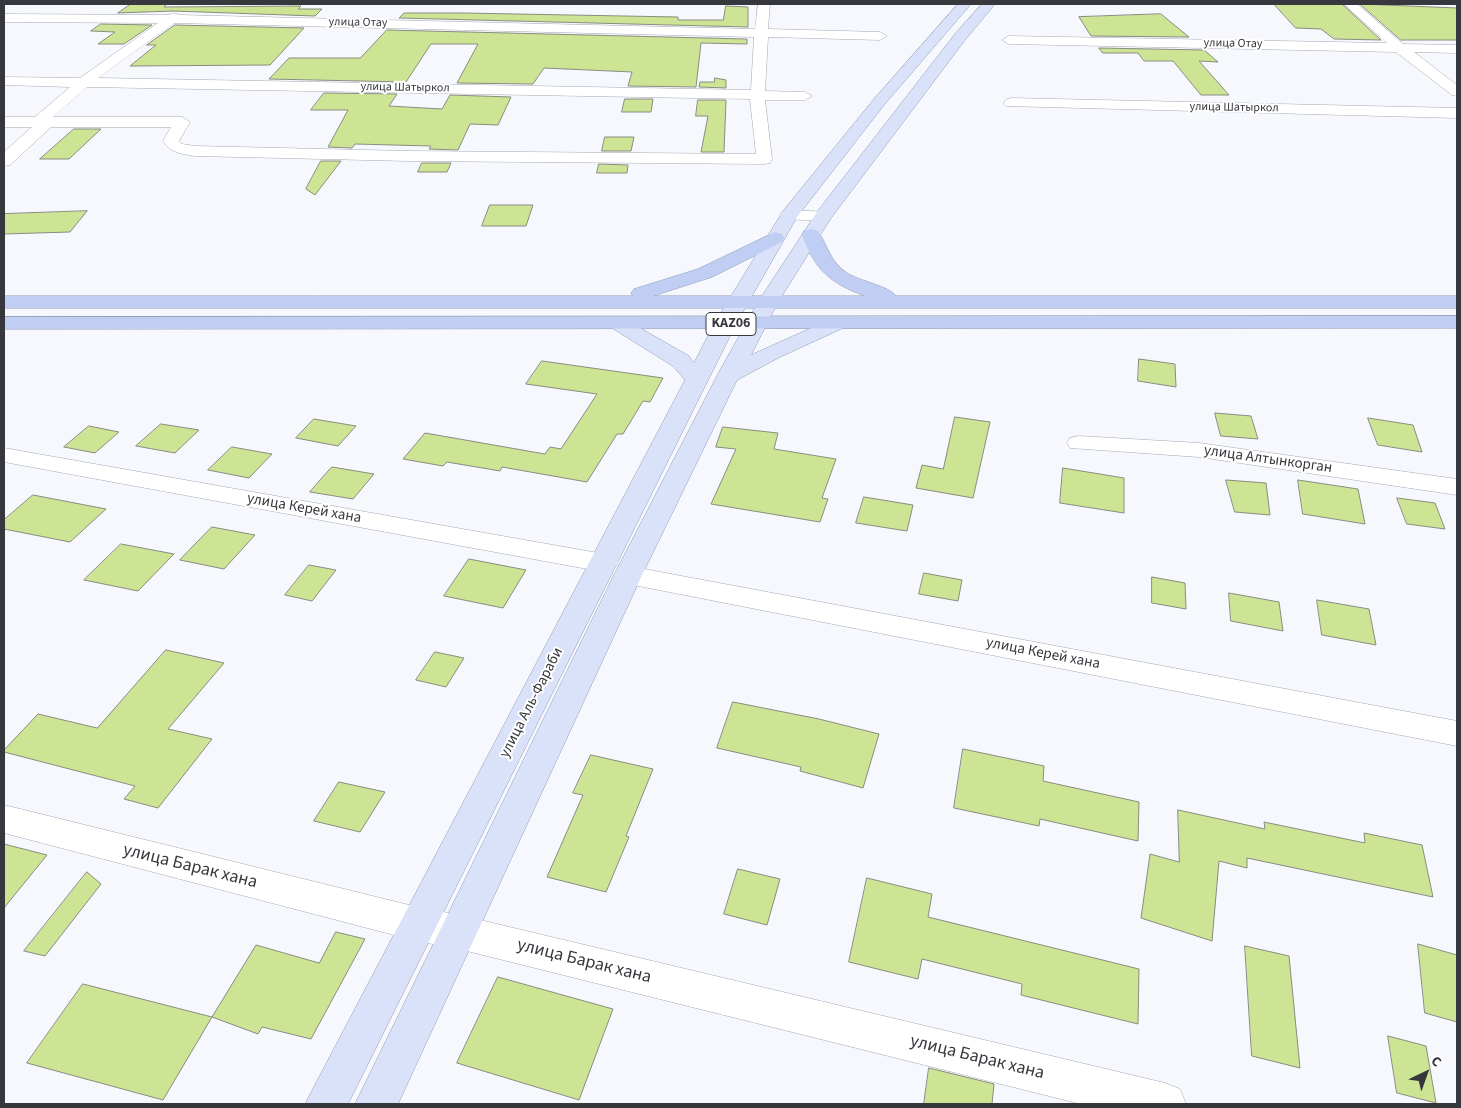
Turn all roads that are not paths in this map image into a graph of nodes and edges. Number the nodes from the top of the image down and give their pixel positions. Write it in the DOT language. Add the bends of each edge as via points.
graph roads {
  1 [pos="194,4"];
  2 [pos="764,4"];
  3 [pos="965,4"];
  4 [pos="989,4"];
  5 [pos="1350,4"];
  6 [pos="4,18"];
  7 [pos="171,19"];
  8 [pos="761,33"];
  9 [pos="880,36"];
  10 [pos="1009,40"];
  11 [pos="1400,48"];
  12 [pos="1457,49"];
  13 [pos="4,80"];
  14 [pos="84,82"];
  15 [pos="1457,92"];
  16 [pos="757,95"];
  17 [pos="805,96"];
  18 [pos="1012,103"];
  19 [pos="1457,113"];
  20 [pos="4,122"];
  21 [pos="47,122"];
  22 [pos="4,161"];
  23 [pos="790,215"];
  24 [pos="823,216"];
  25 [pos="810,234"];
  26 [pos="775,238"];
  27 [pos="4,302"];
  28 [pos="598,302"];
  29 [pos="904,302"];
  30 [pos="1457,302"];
  31 [pos="747,313"];
  32 [pos="1457,322"];
  33 [pos="4,323"];
  34 [pos="619,324"];
  35 [pos="836,324"];
  36 [pos="728,376"];
  37 [pos="697,381"];
  38 [pos="1079,443"];
  39 [pos="4,455"];
  40 [pos="1457,487"];
  41 [pos="616,569"];
  42 [pos="1457,734"];
  43 [pos="4,819"];
  44 [pos="417,924"];
  45 [pos="459,932"];
  46 [pos="326,1104"];
  47 [pos="376,1104"];
  48 [pos="1164,1104"];
  1 -- 7 [label="street"];
  2 -- 8 [label="street"];
  3 -- 23 [label="main road" via="879,102"];
  4 -- 24 [label="main road"];
  5 -- 11 [label="street"];
  6 -- 7 [label="street, улица Отау"];
  7 -- 8 [label="street, улица Отау"];
  7 -- 14 [label="street"];
  8 -- 9 [label="street, улица Отау"];
  8 -- 16 [label="street"];
  10 -- 11 [label="street, улица Отау"];
  11 -- 12 [label="street, улица Отау"];
  11 -- 15 [label="street"];
  13 -- 14 [label="street, улица Шатыркол"];
  14 -- 16 [label="street, улица Шатыркол"];
  14 -- 21 [label="street" via="42,119"];
  16 -- 17 [label="street, улица Шатыркол"];
  16 -- 21 [label="street" via="758,121 765,145 764,159 324,156 195,151 177,148 171,141 182,122"];
  18 -- 19 [label="street, улица Шатыркол"];
  20 -- 21 [label="street"];
  21 -- 22 [label="street"];
  23 -- 24 [label="street"];
  23 -- 26 [label="main road"];
  24 -- 25 [label="main road"];
  25 -- 29 [label="highway" via="817,254 830,270 853,284"];
  25 -- 31 [label="main road"];
  26 -- 28 [label="highway" via="705,273 643,293"];
  26 -- 31 [label="main road"];
  27 -- 28 [label="highway, KАZ06"];
  28 -- 31 [label="highway, KАZ06"];
  29 -- 30 [label="highway, KАZ06"];
  29 -- 31 [label="highway, KАZ06"];
  31 -- 34 [label="highway, KАZ06"];
  31 -- 35 [label="highway, KАZ06"];
  31 -- 36 [label="main road, улица Аль-Фараби"];
  31 -- 37 [label="main road, улица Аль-Фараби"];
  32 -- 35 [label="highway, KАZ06"];
  33 -- 34 [label="highway, KАZ06"];
  34 -- 37 [label="main road" via="681,361"];
  35 -- 36 [label="main road" via="772,352"];
  36 -- 41 [label="main road, улица Аль-Фараби"];
  37 -- 41 [label="main road, улица Аль-Фараби"];
  38 -- 40 [label="street, улица Алтынкорган" via="1199,450"];
  39 -- 41 [label="street, улица Керей хана"];
  41 -- 42 [label="street, улица Керей хана"];
  41 -- 44 [label="main road, улица Аль-Фараби"];
  41 -- 45 [label="main road, улица Аль-Фараби"];
  43 -- 44 [label="street, улица Барак хана"];
  44 -- 45 [label="street, улица Барак хана"];
  44 -- 46 [label="main road, улица Аль-Фараби"];
  45 -- 47 [label="main road, улица Аль-Фараби"];
  45 -- 48 [label="street, улица Барак хана"];
}
